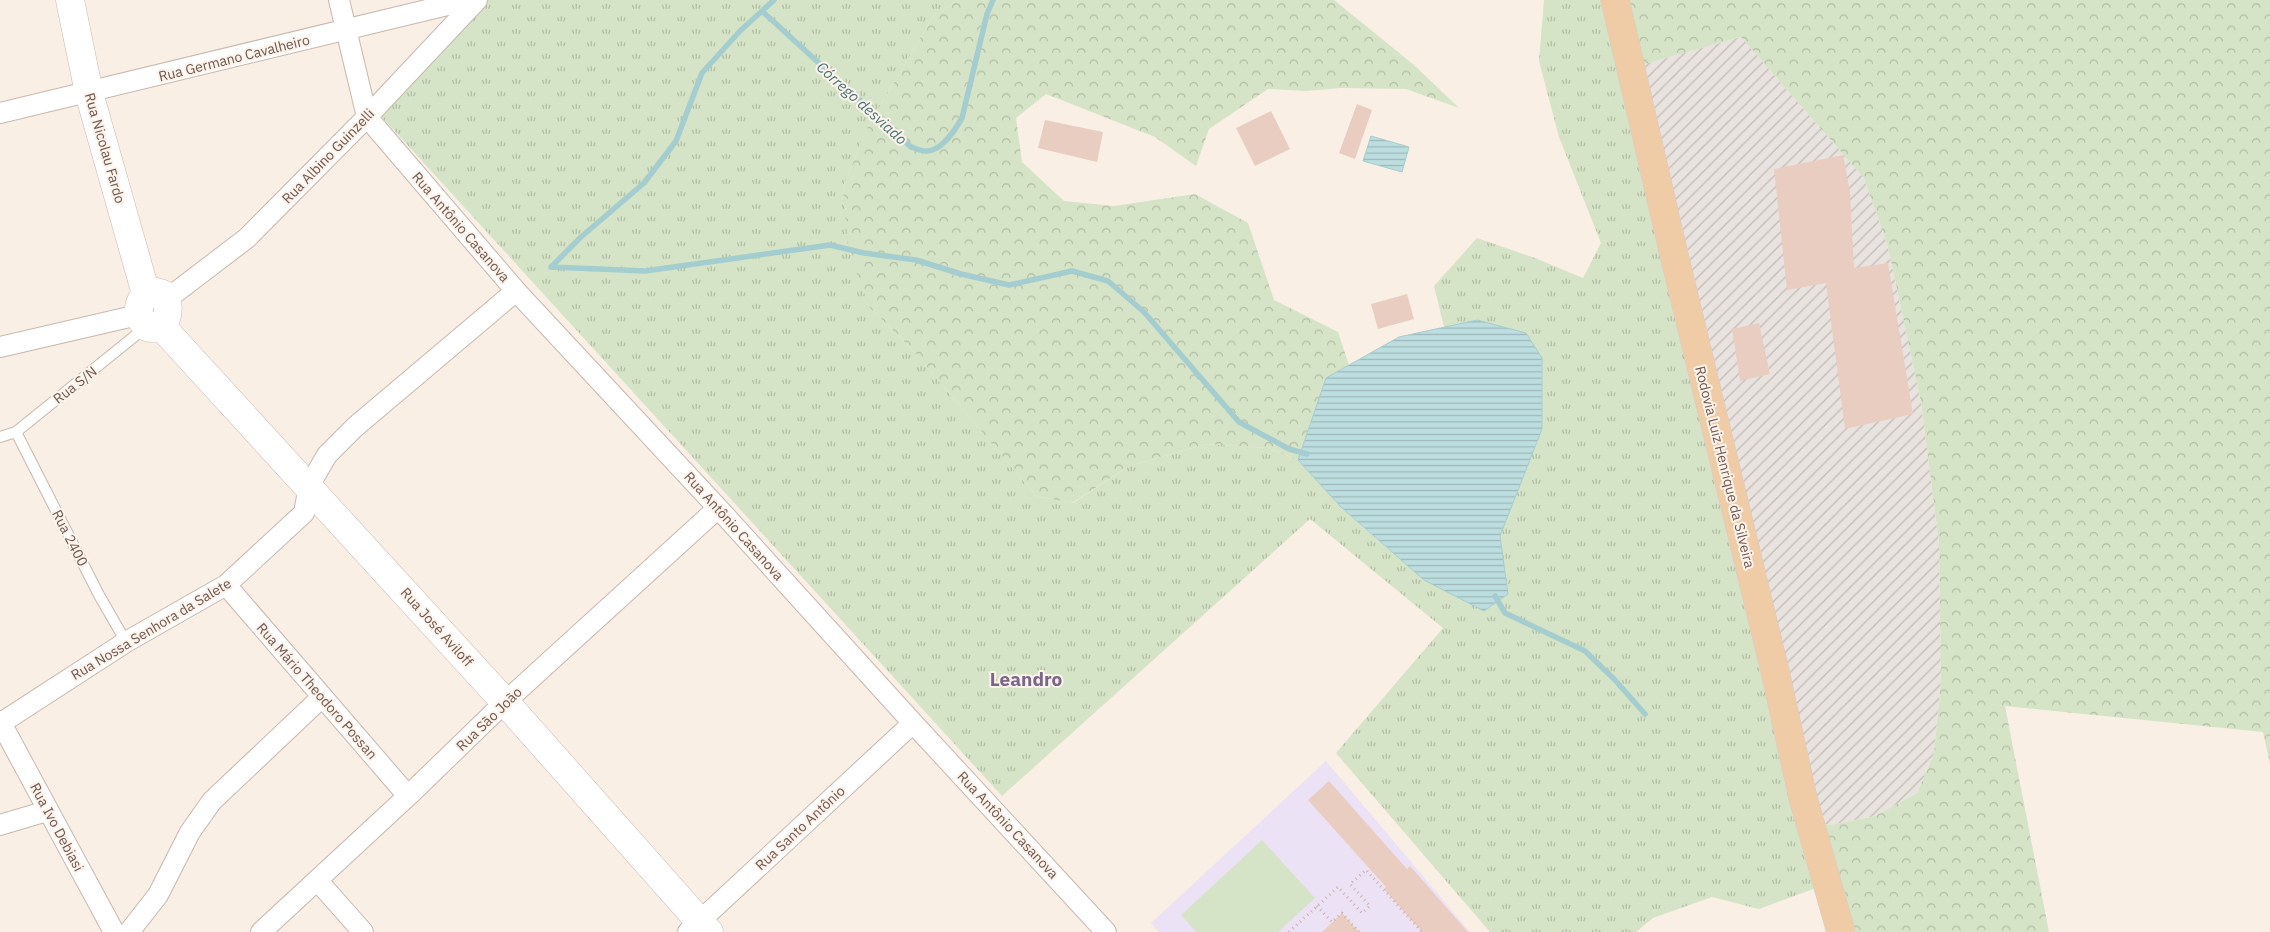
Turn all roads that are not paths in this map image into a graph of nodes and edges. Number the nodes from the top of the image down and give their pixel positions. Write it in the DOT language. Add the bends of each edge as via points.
graph roads {
  1 [pos="70,0"];
  2 [pos="339,0"];
  3 [pos="468,0"];
  4 [pos="477,0"];
  5 [pos="1615,0"];
  6 [pos="346,31"];
  7 [pos="89,93"];
  8 [pos="0,113"];
  9 [pos="367,117"];
  10 [pos="516,291"];
  11 [pos="152,312"];
  12 [pos="0,348"];
  13 [pos="16,432"];
  14 [pos="0,437"];
  15 [pos="309,486"];
  16 [pos="718,508"];
  17 [pos="226,585"];
  18 [pos="126,642"];
  19 [pos="322,697"];
  20 [pos="505,702"];
  21 [pos="0,722"];
  22 [pos="913,723"];
  23 [pos="408,796"];
  24 [pos="47,811"];
  25 [pos="0,825"];
  26 [pos="317,880"];
  27 [pos="699,929"];
  28 [pos="114,932"];
  29 [pos="129,932"];
  30 [pos="261,932"];
  31 [pos="363,932"];
  32 [pos="1106,932"];
  33 [pos="1841,932"];
  1 -- 7 [label="street, Rua Nicolau Fardo"];
  2 -- 6 [label="street"];
  3 -- 6 [label="street, Rua Germano Cavalheiro"];
  4 -- 9 [label="street, Rua Albino Guinzelli"];
  5 -- 33 [label="main road, Rodovia Luiz Henrique da Silveira" via="1802,798"];
  6 -- 7 [label="street, Rua Germano Cavalheiro"];
  6 -- 9 [label="street"];
  7 -- 8 [label="street, Rua Germano Cavalheiro"];
  7 -- 11 [label="street, Rua Nicolau Fardo"];
  9 -- 10 [label="street, Rua Antônio Casanova"];
  9 -- 11 [label="street, Rua Albino Guinzelli" via="247,238"];
  10 -- 15 [label="street, Rua Nossa Senhora da Salete" via="355,427 327,454"];
  10 -- 16 [label="street, Rua Antônio Casanova"];
  11 -- 12 [label="street, Rua Albino Guinzelli"];
  11 -- 13 [label="lane, Rua S/N"];
  11 -- 15 [label="street, Rua José Aviloff"];
  13 -- 14 [label="lane, Rua S/N"];
  13 -- 18 [label="lane, Rua 2400"];
  15 -- 17 [label="street, Rua Nossa Senhora da Salete" via="304,513"];
  15 -- 20 [label="street, Rua José Aviloff"];
  16 -- 20 [label="street, Rua São João"];
  16 -- 22 [label="street, Rua Antônio Casanova"];
  17 -- 18 [label="street, Rua Nossa Senhora da Salete"];
  17 -- 19 [label="street, Rua Mário Theodoro Possan"];
  18 -- 21 [label="street, Rua Nossa Senhora da Salete"];
  19 -- 23 [label="street, Rua Mário Theodoro Possan"];
  19 -- 29 [label="street" via="212,801 190,832 158,895"];
  20 -- 23 [label="street, Rua São João"];
  20 -- 27 [label="street, Rua José Aviloff"];
  21 -- 24 [label="street, Rua Ivo Debiasi"];
  22 -- 27 [label="street, Rua Santo Antônio"];
  22 -- 32 [label="street, Rua Antônio Casanova"];
  23 -- 26 [label="street, Rua São João"];
  24 -- 25 [label="street"];
  24 -- 28 [label="street, Rua Ivo Debiasi"];
  26 -- 30 [label="street, Rua São João"];
  26 -- 31 [label="street"];
}
